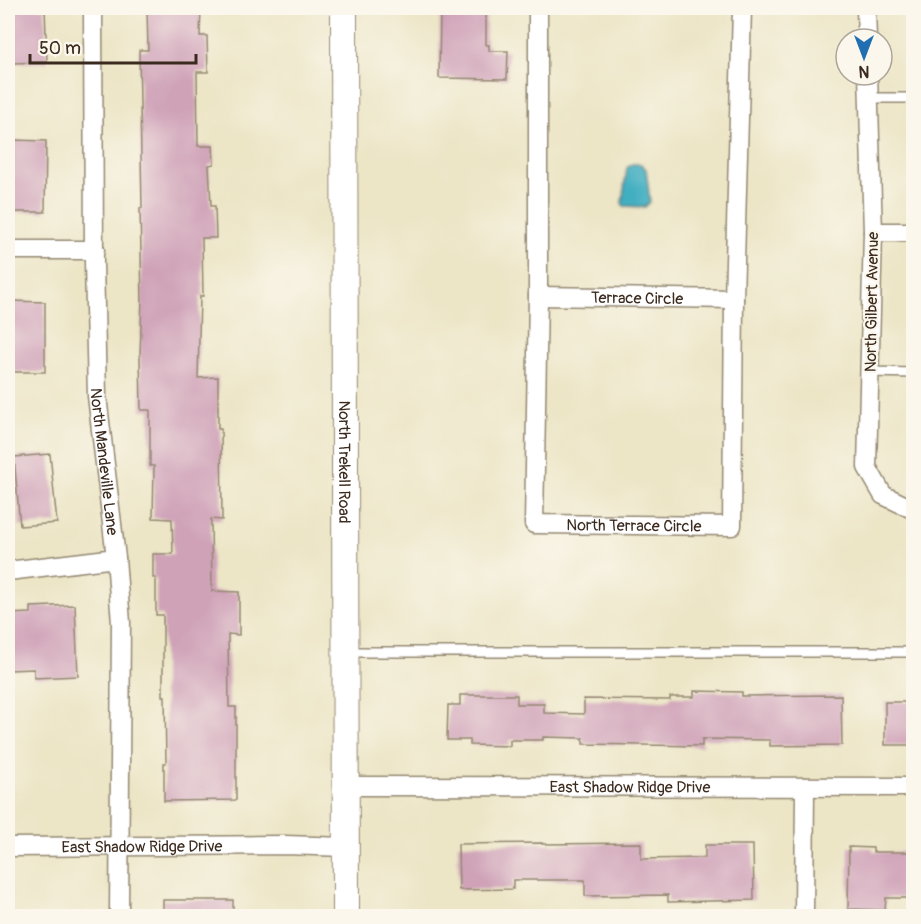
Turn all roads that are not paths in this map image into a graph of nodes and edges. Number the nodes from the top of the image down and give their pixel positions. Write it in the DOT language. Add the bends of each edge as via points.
graph roads {
  1 [pos="93,8"];
  2 [pos="344,8"];
  3 [pos="538,8"];
  4 [pos="742,8"];
  5 [pos="866,8"];
  6 [pos="867,27"];
  7 [pos="869,87"];
  8 [pos="869,98"];
  9 [pos="914,98"];
  10 [pos="873,232"];
  11 [pos="914,232"];
  12 [pos="8,250"];
  13 [pos="94,250"];
  14 [pos="538,296"];
  15 [pos="734,299"];
  16 [pos="869,372"];
  17 [pos="914,373"];
  18 [pos="912,508"];
  19 [pos="116,558"];
  20 [pos="8,570"];
  21 [pos="345,652"];
  22 [pos="914,652"];
  23 [pos="345,786"];
  24 [pos="805,787"];
  25 [pos="914,787"];
  26 [pos="119,846"];
  27 [pos="8,847"];
  28 [pos="346,847"];
  29 [pos="119,916"];
  30 [pos="346,916"];
  31 [pos="804,916"];
  1 -- 13 [label="street, North Mandeville Lane"];
  2 -- 21 [label="main road, North Trekell Road"];
  3 -- 14 [label="street, North Terrace Circle"];
  4 -- 15 [label="street, North Terrace Circle"];
  5 -- 6 [label="street"];
  7 -- 8 [label="street, North Gilbert Avenue"];
  8 -- 9 [label="lane"];
  8 -- 10 [label="street, North Gilbert Avenue"];
  10 -- 11 [label="street"];
  10 -- 16 [label="street, North Gilbert Avenue"];
  12 -- 13 [label="street"];
  13 -- 19 [label="street, North Mandeville Lane" via="97,396"];
  14 -- 15 [label="street, Terrace Circle"];
  14 -- 15 [label="street, North Terrace Circle" via="534,524 732,526"];
  16 -- 17 [label="lane"];
  16 -- 18 [label="street, North Gilbert Avenue" via="867,467 883,495"];
  19 -- 20 [label="street"];
  19 -- 26 [label="street, North Mandeville Lane" via="121,623"];
  21 -- 22 [label="lane"];
  21 -- 23 [label="main road, North Trekell Road"];
  23 -- 24 [label="street, East Shadow Ridge Drive"];
  23 -- 28 [label="main road, North Trekell Road"];
  24 -- 25 [label="street, East Shadow Ridge Drive"];
  24 -- 31 [label="street"];
  26 -- 27 [label="street, East Shadow Ridge Drive"];
  26 -- 28 [label="street, East Shadow Ridge Drive"];
  26 -- 29 [label="street, North Mandeville Lane"];
  28 -- 30 [label="main road, North Trekell Road"];
}
